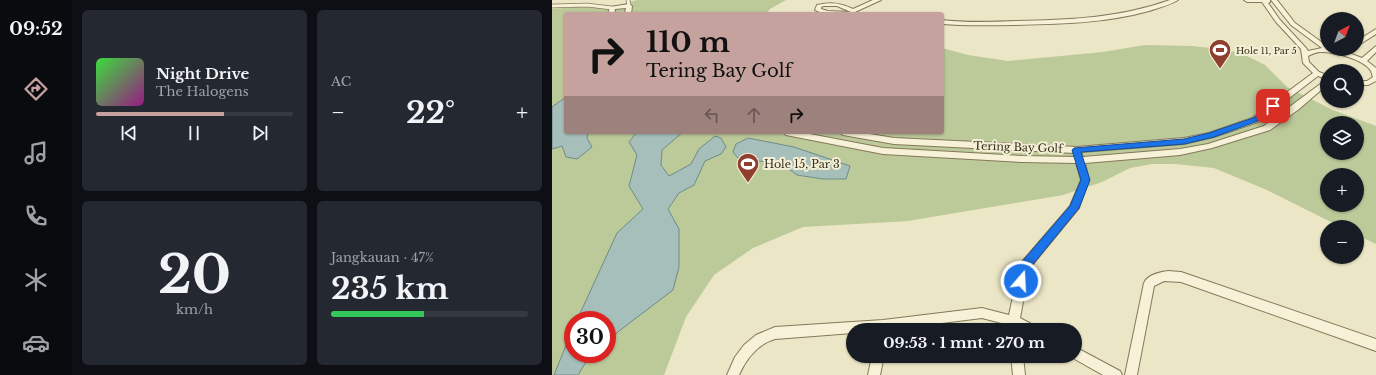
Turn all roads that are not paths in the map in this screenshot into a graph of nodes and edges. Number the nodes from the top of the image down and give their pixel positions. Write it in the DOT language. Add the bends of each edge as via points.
graph roads {
  1 [pos="878,0"];
  2 [pos="1175,0"];
  3 [pos="1247,0"];
  4 [pos="1264,0"];
  5 [pos="1275,0"];
  6 [pos="629,3"];
  7 [pos="552,6"];
  8 [pos="611,11"];
  9 [pos="824,12"];
  10 [pos="852,12"];
  11 [pos="856,12"];
  12 [pos="944,22"];
  13 [pos="1376,31"];
  14 [pos="1364,39"];
  15 [pos="1320,43"];
  16 [pos="1376,48"];
  17 [pos="1320,50"];
  18 [pos="1305,55"];
  19 [pos="1349,56"];
  20 [pos="1363,61"];
  21 [pos="1317,73"];
  22 [pos="1320,74"];
  23 [pos="1376,77"];
  24 [pos="1364,83"];
  25 [pos="1320,87"];
  26 [pos="796,134"];
  27 [pos="854,134"];
  28 [pos="1078,155"];
  29 [pos="911,323"];
  30 [pos="1007,323"];
  31 [pos="1015,323"];
  32 [pos="846,329"];
  33 [pos="1376,345"];
  34 [pos="1082,357"];
  35 [pos="877,363"];
  36 [pos="1018,363"];
  37 [pos="733,375"];
  38 [pos="874,375"];
  39 [pos="1019,375"];
  40 [pos="1116,375"];
  41 [pos="1131,375"];
  1 -- 11 [label="street"];
  2 -- 12 [label="street" via="1154,8 1111,18 1045,22"];
  3 -- 4 [label="street"];
  4 -- 5 [label="street"];
  4 -- 18 [label="street" via="1278,21 1304,48"];
  5 -- 15 [label="street" via="1293,24"];
  6 -- 8 [label="street"];
  7 -- 8 [label="lane" via="587,5"];
  9 -- 10 [label="street" via="818,10 819,6 828,3 837,4"];
  13 -- 14 [label="street"];
  16 -- 20 [label="street"];
  17 -- 18 [label="street"];
  18 -- 21 [label="street" via="1306,63"];
  19 -- 20 [label="street"];
  20 -- 23 [label="street" via="1374,69"];
  21 -- 22 [label="street"];
  21 -- 28 [label="street, Tering Bay Golf" via="1256,120 1184,141"];
  23 -- 24 [label="street"];
  25 -- 28 [label="street, Tering Bay Golf" via="1267,128 1209,146 1180,152"];
  26 -- 28 [label="street, Tering Bay Golf" via="883,151 1022,159"];
  27 -- 28 [label="street, Tering Bay Golf" via="894,141"];
  28 -- 31 [label="street" via="1085,180 1074,208 1024,267"];
  29 -- 30 [label="street" via="982,313"];
  32 -- 37 [label="street" via="768,334 754,343 738,362"];
  33 -- 41 [label="street" via="1181,277 1166,275 1156,277 1149,283"];
  34 -- 40 [label="street"];
  35 -- 38 [label="street"];
  36 -- 39 [label="street"];
}
